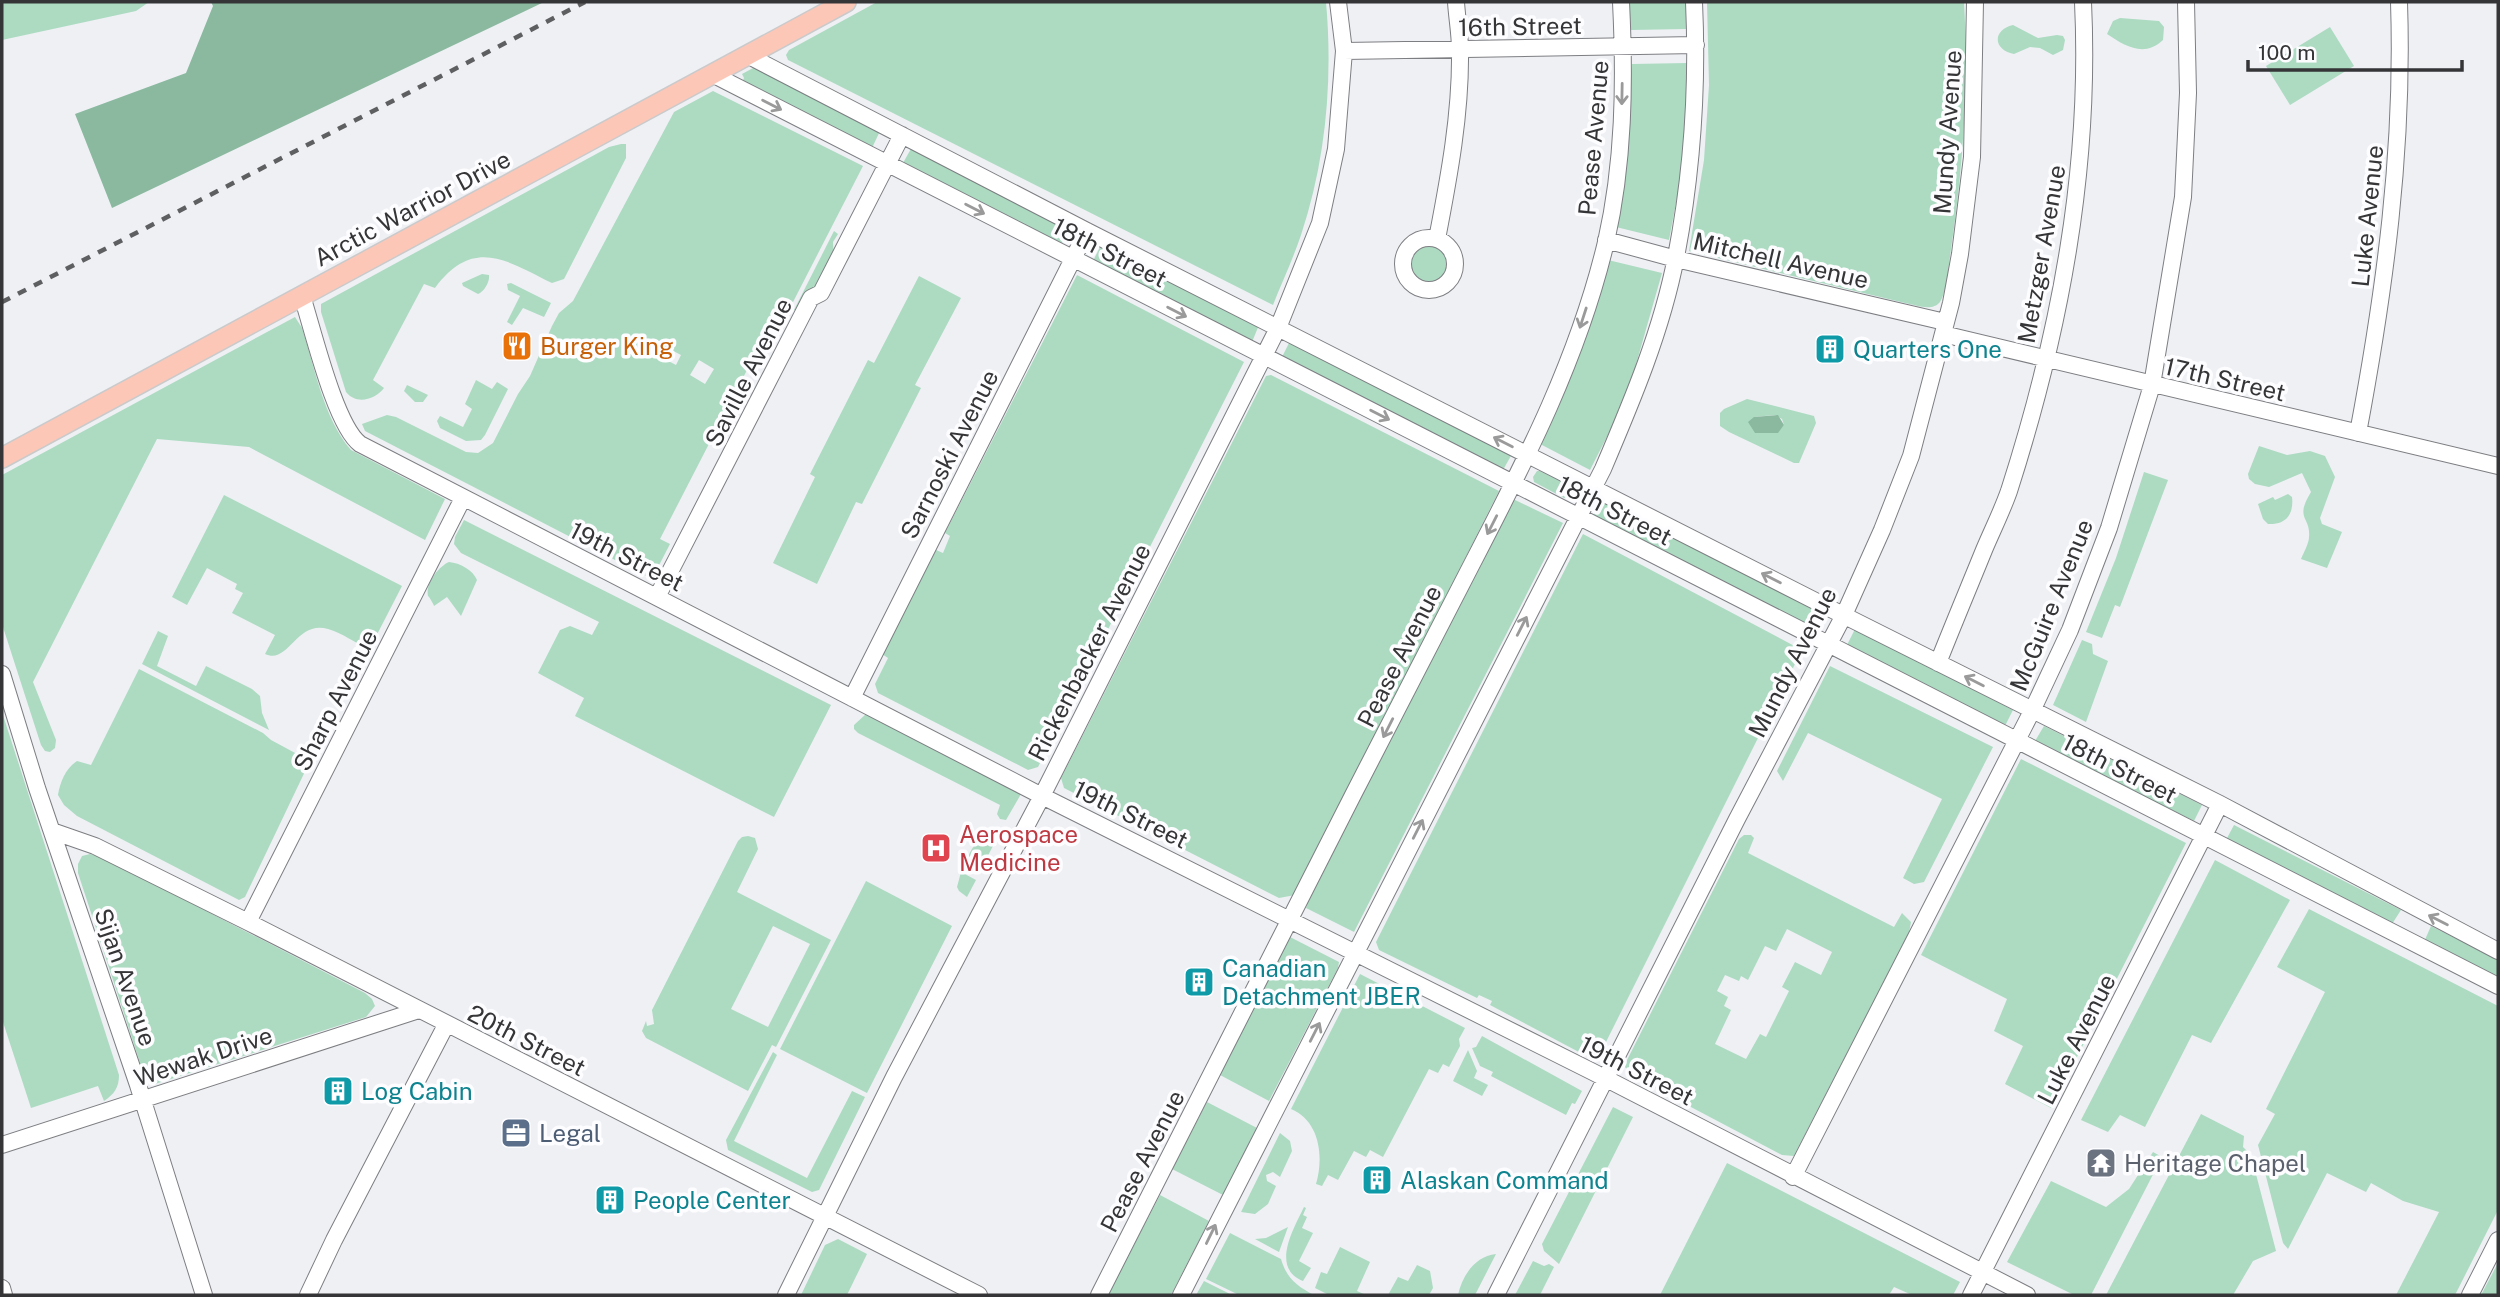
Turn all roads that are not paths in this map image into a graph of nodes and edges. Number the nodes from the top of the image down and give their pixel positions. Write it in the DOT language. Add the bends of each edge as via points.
graph roads {
  1 [pos="846,2"];
  2 [pos="1338,2"];
  3 [pos="1456,2"];
  4 [pos="1621,2"];
  5 [pos="1694,2"];
  6 [pos="1975,2"];
  7 [pos="2082,2"];
  8 [pos="2186,2"];
  9 [pos="2399,2"];
  10 [pos="1696,45"];
  11 [pos="1623,48"];
  12 [pos="1460,50"];
  13 [pos="1344,51"];
  14 [pos="747,55"];
  15 [pos="712,74"];
  16 [pos="902,135"];
  17 [pos="888,163"];
  18 [pos="1087,231"];
  19 [pos="1437,239"];
  20 [pos="1606,240"];
  21 [pos="1072,259"];
  22 [pos="1676,259"];
  23 [pos="302,296"];
  24 [pos="1278,328"];
  25 [pos="1944,328"];
  26 [pos="1264,356"];
  27 [pos="2046,358"];
  28 [pos="2152,385"];
  29 [pos="2358,433"];
  30 [pos="1527,454"];
  31 [pos="2,458"];
  32 [pos="2498,466"];
  33 [pos="1514,484"];
  34 [pos="1593,486"];
  35 [pos="463,498"];
  36 [pos="1578,516"];
  37 [pos="657,597"];
  38 [pos="1844,615"];
  39 [pos="1827,643"];
  40 [pos="1938,663"];
  41 [pos="2,674"];
  42 [pos="852,698"];
  43 [pos="2032,711"];
  44 [pos="2017,740"];
  45 [pos="1042,796"];
  46 [pos="2220,804"];
  47 [pos="52,831"];
  48 [pos="2205,836"];
  49 [pos="2415,908"];
  50 [pos="1289,918"];
  51 [pos="248,922"];
  52 [pos="2404,937"];
  53 [pos="2498,951"];
  54 [pos="1355,954"];
  55 [pos="2498,986"];
  56 [pos="419,1010"];
  57 [pos="446,1025"];
  58 [pos="1606,1079"];
  59 [pos="143,1100"];
  60 [pos="2,1145"];
  61 [pos="1793,1177"];
  62 [pos="824,1218"];
  63 [pos="2498,1240"];
  64 [pos="1983,1273"];
  65 [pos="2,1288"];
  66 [pos="4,1295"];
  67 [pos="204,1295"];
  68 [pos="308,1295"];
  69 [pos="786,1295"];
  70 [pos="979,1295"];
  71 [pos="1099,1295"];
  72 [pos="1181,1295"];
  73 [pos="1496,1295"];
  74 [pos="1971,1295"];
  75 [pos="2027,1295"];
  76 [pos="2470,1295"];
  1 -- 14 [label="main road, Arctic Warrior Drive"];
  2 -- 13 [label="street, Rickenbacker Avenue"];
  3 -- 12 [label="street"];
  4 -- 11 [label="street, Pease Avenue"];
  5 -- 10 [label="street"];
  6 -- 25 [label="street, Mundy Avenue" via="1972,158 1960,254"];
  7 -- 27 [label="street, Metzger Avenue" via="2079,170 2063,284"];
  8 -- 28 [label="street, McGuire Avenue" via="2183,197"];
  9 -- 29 [label="street, Luke Avenue" via="2400,105 2388,256"];
  10 -- 11 [label="street, 16th Street"];
  10 -- 22 [label="street" via="1693,132"];
  11 -- 12 [label="street, 16th Street"];
  11 -- 20 [label="street, Pease Avenue, one-way" via="1622,125"];
  12 -- 13 [label="street, 16th Street"];
  12 -- 19 [label="street" via="1454,141"];
  13 -- 24 [label="street, Rickenbacker Avenue" via="1336,149 1320,223"];
  14 -- 15 [label="main road, Arctic Warrior Drive"];
  14 -- 16 [label="street, 18th Street"];
  15 -- 17 [label="street, 18th Street, one-way"];
  15 -- 23 [label="main road, Arctic Warrior Drive"];
  16 -- 17 [label="street, Saville Avenue"];
  16 -- 18 [label="street, 18th Street"];
  17 -- 21 [label="street, 18th Street, one-way"];
  17 -- 37 [label="street, Saville Avenue" via="821,293 811,298"];
  18 -- 21 [label="street, Sarnoski Avenue"];
  18 -- 24 [label="street, 18th Street"];
  20 -- 22 [label="street, Mitchell Avenue"];
  20 -- 30 [label="street, Pease Avenue, one-way" via="1561,383"];
  21 -- 26 [label="street, 18th Street, one-way"];
  21 -- 42 [label="street, Sarnoski Avenue"];
  22 -- 25 [label="street, Mitchell Avenue"];
  22 -- 34 [label="street" via="1638,386"];
  23 -- 31 [label="main road, Arctic Warrior Drive"];
  23 -- 35 [label="street, 19th Street" via="340,416 352,438"];
  24 -- 26 [label="street, Rickenbacker Avenue"];
  30 -- 24 [label="street, 18th Street, one-way"];
  25 -- 27 [label="street, 17th Street"];
  25 -- 38 [label="street, Mundy Avenue" via="1911,456"];
  26 -- 33 [label="street, 18th Street, one-way"];
  26 -- 45 [label="street, Rickenbacker Avenue"];
  27 -- 28 [label="street, 17th Street"];
  27 -- 40 [label="street, Metzger Avenue" via="2008,493"];
  28 -- 29 [label="street, 17th Street"];
  28 -- 43 [label="street, McGuire Avenue" via="2109,528 2070,630"];
  29 -- 32 [label="street, 17th Street"];
  30 -- 33 [label="street, Pease Avenue"];
  30 -- 34 [label="street, 18th Street"];
  33 -- 36 [label="street, 18th Street"];
  33 -- 50 [label="street, Pease Avenue, one-way"];
  34 -- 36 [label="street"];
  38 -- 34 [label="street, 18th Street, one-way"];
  35 -- 37 [label="street, 19th Street"];
  35 -- 51 [label="street, Sharp Avenue"];
  36 -- 39 [label="street, 18th Street"];
  54 -- 36 [label="street, one-way"];
  37 -- 42 [label="street, 19th Street"];
  38 -- 39 [label="street, Mundy Avenue"];
  38 -- 40 [label="street, 18th Street"];
  39 -- 44 [label="street, 18th Street"];
  39 -- 58 [label="street, Mundy Avenue"];
  43 -- 40 [label="street, 18th Street, one-way"];
  41 -- 47 [label="street, Sijan Avenue"];
  42 -- 45 [label="street, 19th Street"];
  43 -- 44 [label="street, McGuire Avenue"];
  43 -- 46 [label="street, 18th Street"];
  44 -- 48 [label="street, 18th Street"];
  44 -- 61 [label="street, McGuire Avenue"];
  45 -- 50 [label="street, 19th Street"];
  45 -- 62 [label="street, Rickenbacker Avenue"];
  46 -- 48 [label="street, Luke Avenue"];
  46 -- 49 [label="street, 18th Street"];
  47 -- 51 [label="street, 20th Street" via="95,846"];
  47 -- 59 [label="street, Sijan Avenue"];
  48 -- 52 [label="street, 18th Street"];
  48 -- 64 [label="street, Luke Avenue"];
  49 -- 52 [label="street"];
  53 -- 49 [label="street, 18th Street, one-way"];
  50 -- 54 [label="street, 19th Street"];
  50 -- 71 [label="street, Pease Avenue"];
  51 -- 56 [label="street, 20th Street"];
  52 -- 55 [label="street, 18th Street"];
  54 -- 58 [label="street, 19th Street"];
  72 -- 54 [label="street, one-way"];
  56 -- 57 [label="street, 20th Street"];
  56 -- 59 [label="street, Wewak Drive"];
  57 -- 62 [label="street, 20th Street"];
  57 -- 68 [label="street"];
  58 -- 61 [label="street, 19th Street"];
  58 -- 73 [label="street, Mundy Avenue"];
  59 -- 60 [label="street, Wewak Drive"];
  59 -- 67 [label="street, Sijan Avenue"];
  61 -- 64 [label="street, 19th Street"];
  62 -- 69 [label="street, Rickenbacker Avenue"];
  62 -- 70 [label="street, 20th Street"];
  63 -- 76 [label="street"];
  64 -- 74 [label="street, Luke Avenue"];
  64 -- 75 [label="street, 19th Street"];
  65 -- 66 [label="street"];
}
